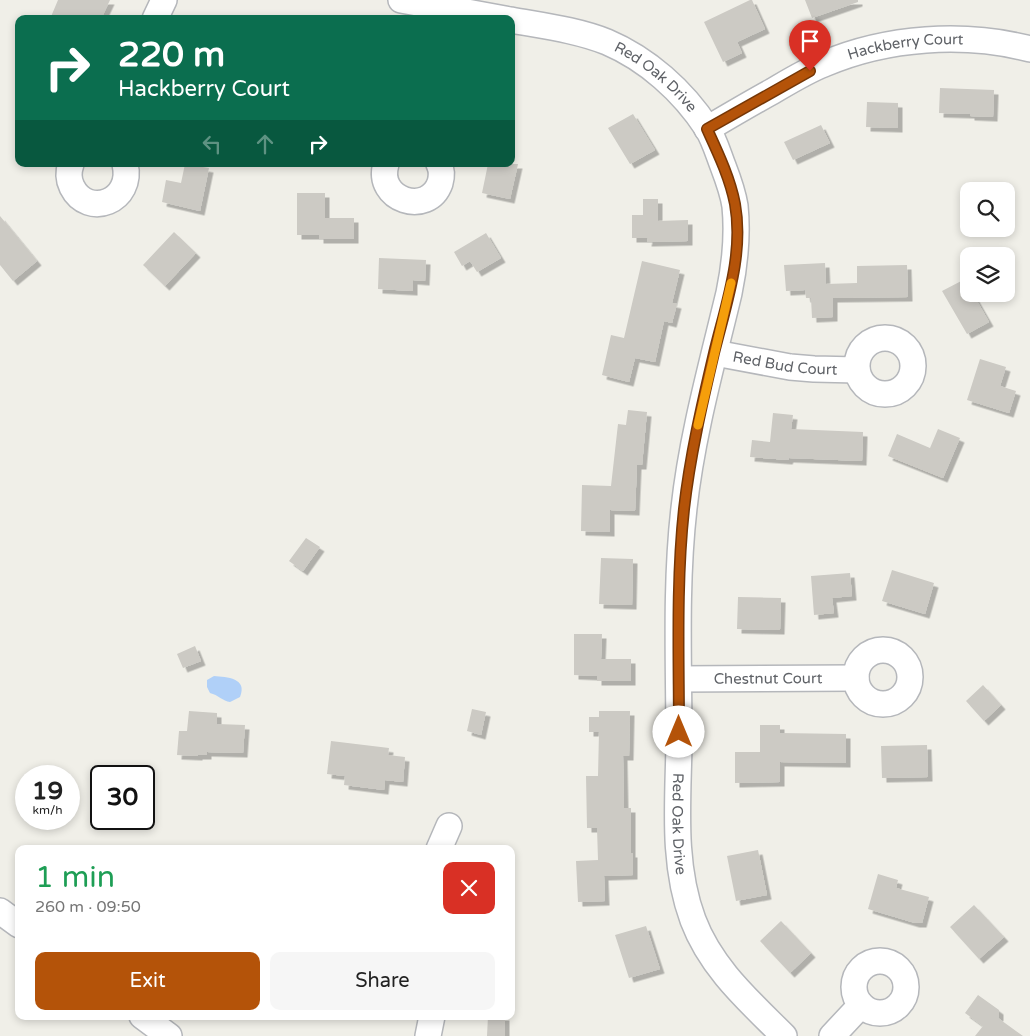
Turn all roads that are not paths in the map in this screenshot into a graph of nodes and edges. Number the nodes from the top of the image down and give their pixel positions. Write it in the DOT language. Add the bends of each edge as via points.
graph roads {
  1 [pos="164,0"];
  2 [pos="401,0"];
  3 [pos="442,13"];
  4 [pos="157,15"];
  5 [pos="463,15"];
  6 [pos="515,21"];
  7 [pos="1030,49"];
  8 [pos="707,129"];
  9 [pos="70,167"];
  10 [pos="126,167"];
  11 [pos="385,167"];
  12 [pos="440,167"];
  13 [pos="714,353"];
  14 [pos="857,370"];
  15 [pos="856,678"];
  16 [pos="679,679"];
  17 [pos="449,826"];
  18 [pos="441,845"];
  19 [pos="0,911"];
  20 [pos="15,922"];
  21 [pos="861,1005"];
  22 [pos="147,1020"];
  23 [pos="431,1020"];
  24 [pos="169,1036"];
  25 [pos="428,1036"];
  26 [pos="784,1036"];
  27 [pos="832,1036"];
  1 -- 4 [label="street"];
  2 -- 3 [label="street"];
  3 -- 5 [label="street"];
  6 -- 8 [label="street, Red Oak Drive" via="570,31 624,51 667,81"];
  7 -- 8 [label="street, Hackberry Court" via="957,39 916,41 844,56 797,77"];
  8 -- 13 [label="street, Red Oak Drive" via="729,181 736,224 734,271"];
  9 -- 10 [label="street" via="73,189 83,199 97,203 111,200 122,191"];
  11 -- 12 [label="street" via="388,186 396,196 409,201 423,200 434,193 440,180"];
  13 -- 14 [label="street, Red Bud Court" via="814,370"];
  13 -- 16 [label="street, Red Oak Drive" via="684,508 679,591"];
  15 -- 16 [label="street, Chestnut Court"];
  16 -- 26 [label="street, Red Oak Drive" via="679,853 684,893 701,939 727,979"];
  17 -- 18 [label="street"];
  19 -- 20 [label="street"];
  21 -- 27 [label="street"];
  22 -- 24 [label="street"];
  23 -- 25 [label="street"];
}
